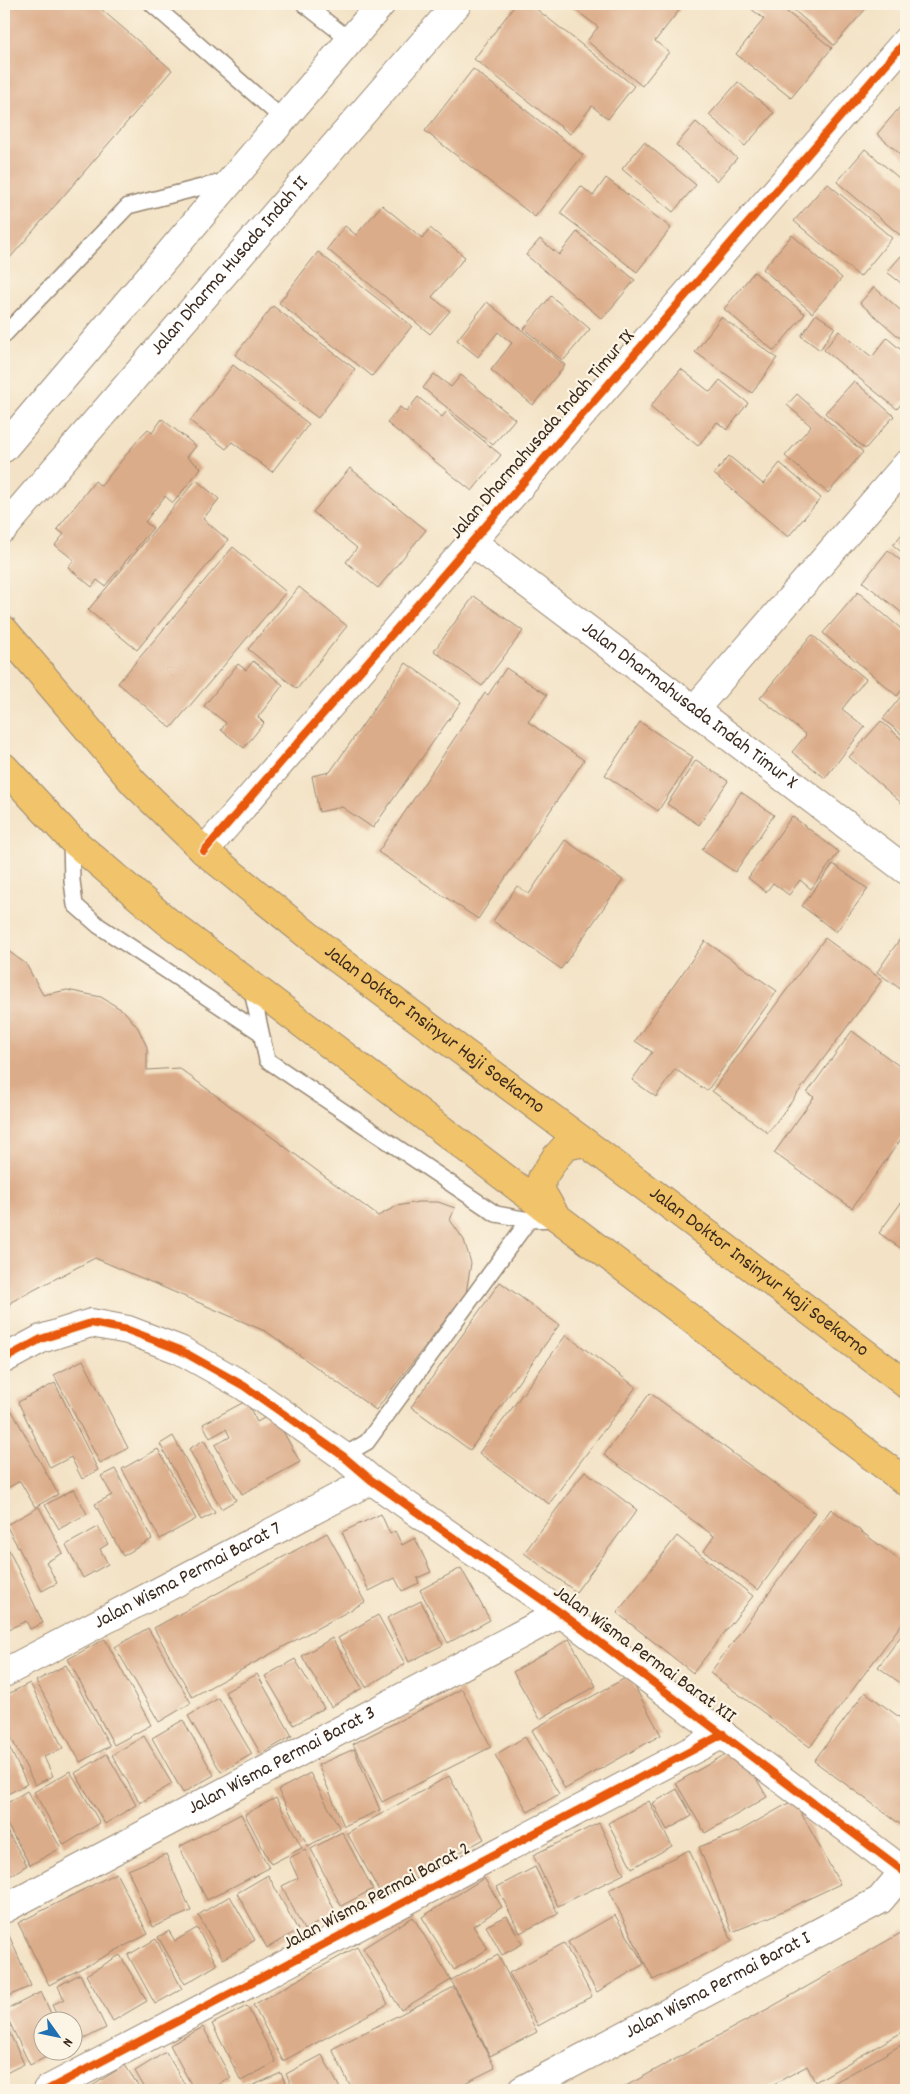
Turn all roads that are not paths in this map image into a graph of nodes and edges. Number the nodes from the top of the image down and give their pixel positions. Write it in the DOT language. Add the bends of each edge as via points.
graph roads {
  1 [pos="152,4"];
  2 [pos="304,4"];
  3 [pos="381,4"];
  4 [pos="457,4"];
  5 [pos="350,40"];
  6 [pos="906,40"];
  7 [pos="283,119"];
  8 [pos="232,179"];
  9 [pos="4,335"];
  10 [pos="4,448"];
  11 [pos="906,465"];
  12 [pos="4,528"];
  13 [pos="472,542"];
  14 [pos="4,630"];
  15 [pos="694,710"];
  16 [pos="5,772"];
  17 [pos="71,839"];
  18 [pos="204,851"];
  19 [pos="906,870"];
  20 [pos="251,984"];
  21 [pos="261,1033"];
  22 [pos="584,1142"];
  23 [pos="557,1219"];
  24 [pos="529,1220"];
  25 [pos="4,1359"];
  26 [pos="906,1384"];
  27 [pos="358,1468"];
  28 [pos="906,1482"];
  29 [pos="561,1614"];
  30 [pos="4,1673"];
  31 [pos="723,1734"];
  32 [pos="906,1871"];
  33 [pos="4,1909"];
  34 [pos="47,2090"];
  35 [pos="522,2090"];
  1 -- 7 [label="lane"];
  2 -- 5 [label="lane"];
  3 -- 5 [label="street"];
  4 -- 12 [label="street, Jalan Dharma Husada Indah II"];
  5 -- 7 [label="street"];
  6 -- 13 [label="street, Jalan Dharmahusada Indah Timur IX"];
  7 -- 8 [label="street"];
  8 -- 9 [label="lane" via="128,206"];
  8 -- 10 [label="street"];
  11 -- 15 [label="street"];
  13 -- 15 [label="street, Jalan Dharmahusada Indah Timur X"];
  13 -- 18 [label="street, Jalan Dharmahusada Indah Timur IX"];
  14 -- 18 [label="main road, Jalan Doktor Insinyur Haji Soekarno" via="134,783"];
  15 -- 19 [label="street, Jalan Dharmahusada Indah Timur X"];
  16 -- 17 [label="main road"];
  17 -- 20 [label="main road" via="167,921"];
  17 -- 21 [label="lane" via="75,906 99,926"];
  18 -- 22 [label="main road, Jalan Doktor Insinyur Haji Soekarno" via="335,957"];
  20 -- 21 [label="lane"];
  20 -- 23 [label="main road"];
  21 -- 24 [label="lane" via="268,1060 496,1214"];
  22 -- 23 [label="main road" via="566,1146 542,1178 541,1191"];
  22 -- 26 [label="main road, Jalan Doktor Insinyur Haji Soekarno"];
  23 -- 24 [label="lane"];
  23 -- 28 [label="main road"];
  24 -- 27 [label="lane" via="367,1442"];
  25 -- 27 [label="street, Jalan Wisma Permai Barat XII" via="41,1339 91,1323 128,1330 180,1350 244,1386"];
  27 -- 29 [label="street, Jalan Wisma Permai Barat XII"];
  27 -- 30 [label="street, Jalan Wisma Permai Barat 7"];
  29 -- 31 [label="street, Jalan Wisma Permai Barat XII"];
  29 -- 33 [label="street, Jalan Wisma Permai Barat 3"];
  31 -- 32 [label="street, Jalan Wisma Permai Barat XII"];
  31 -- 34 [label="street, Jalan Wisma Permai Barat 2"];
  32 -- 35 [label="street, Jalan Wisma Permai Barat I" via="880,1900"];
}
